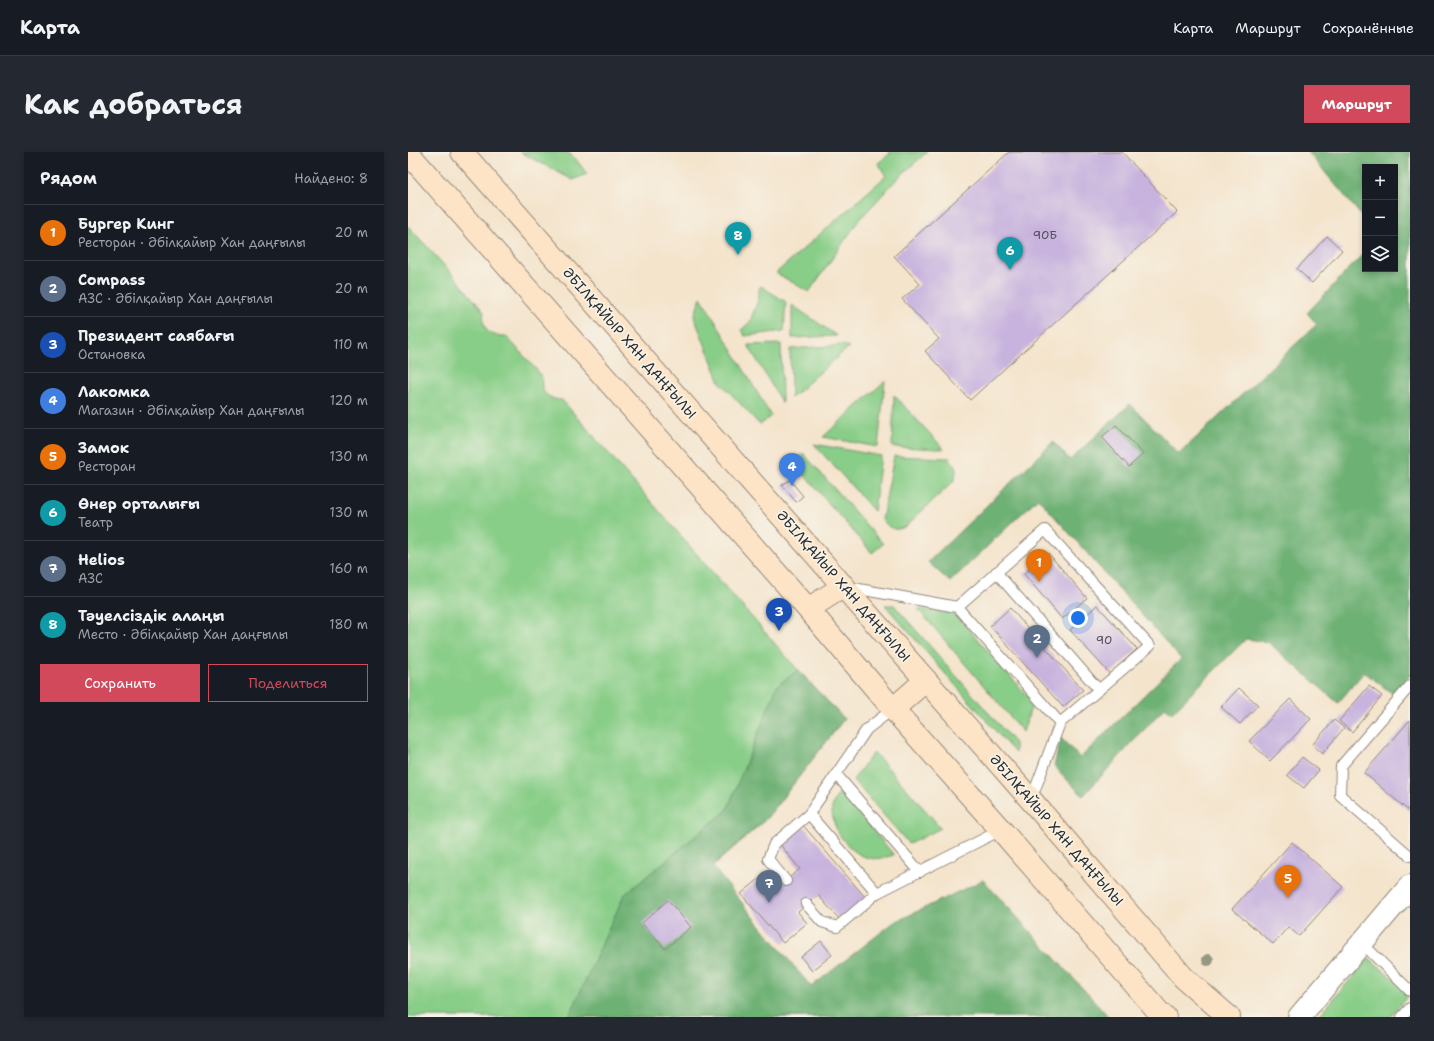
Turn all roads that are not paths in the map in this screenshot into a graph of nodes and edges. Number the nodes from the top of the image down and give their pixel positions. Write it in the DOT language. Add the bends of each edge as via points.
graph roads {
  1 [pos="462,152"];
  2 [pos="408,153"];
  3 [pos="996,572"];
  4 [pos="844,586"];
  5 [pos="957,607"];
  6 [pos="808,610"];
  7 [pos="926,680"];
  8 [pos="1410,686"];
  9 [pos="1099,690"];
  10 [pos="893,709"];
  11 [pos="1060,723"];
  12 [pos="836,774"];
  13 [pos="1031,800"];
  14 [pos="809,814"];
  15 [pos="1001,830"];
  16 [pos="1410,856"];
  17 [pos="920,872"];
  18 [pos="786,881"];
  19 [pos="1410,886"];
  20 [pos="877,893"];
  21 [pos="806,904"];
  22 [pos="1362,943"];
  23 [pos="1410,991"];
  24 [pos="1410,1008"];
  25 [pos="1165,1017"];
  26 [pos="1230,1017"];
  27 [pos="1299,1017"];
  28 [pos="1402,1017"];
  1 -- 4 [label="main road, ӘБІЛҚАЙЫР ХАН ДАҢҒЫЛЫ"];
  2 -- 6 [label="main road"];
  3 -- 5 [label="lane"];
  3 -- 9 [label="lane"];
  3 -- 9 [label="lane" via="1045,530 1150,646"];
  4 -- 5 [label="lane"];
  4 -- 6 [label="main road"];
  4 -- 7 [label="main road, ӘБІЛҚАЙЫР ХАН ДАҢҒЫЛЫ"];
  5 -- 11 [label="lane"];
  6 -- 10 [label="main road"];
  7 -- 10 [label="main road"];
  7 -- 13 [label="main road, ӘБІЛҚАЙЫР ХАН ДАҢҒЫЛЫ"];
  8 -- 16 [label="lane" via="1341,766 1340,795"];
  9 -- 11 [label="lane"];
  10 -- 12 [label="lane" via="867,729"];
  10 -- 15 [label="main road"];
  11 -- 13 [label="lane"];
  12 -- 14 [label="lane"];
  12 -- 17 [label="lane"];
  13 -- 26 [label="main road, ӘБІЛҚАЙЫР ХАН ДАҢҒЫЛЫ" via="1184,978"];
  14 -- 18 [label="lane" via="774,844 768,859"];
  14 -- 20 [label="lane"];
  15 -- 17 [label="lane"];
  15 -- 25 [label="main road"];
  17 -- 20 [label="lane"];
  19 -- 22 [label="street"];
  20 -- 21 [label="lane" via="836,927 822,922"];
  22 -- 23 [label="lane"];
  22 -- 27 [label="street"];
  24 -- 28 [label="lane"];
}
